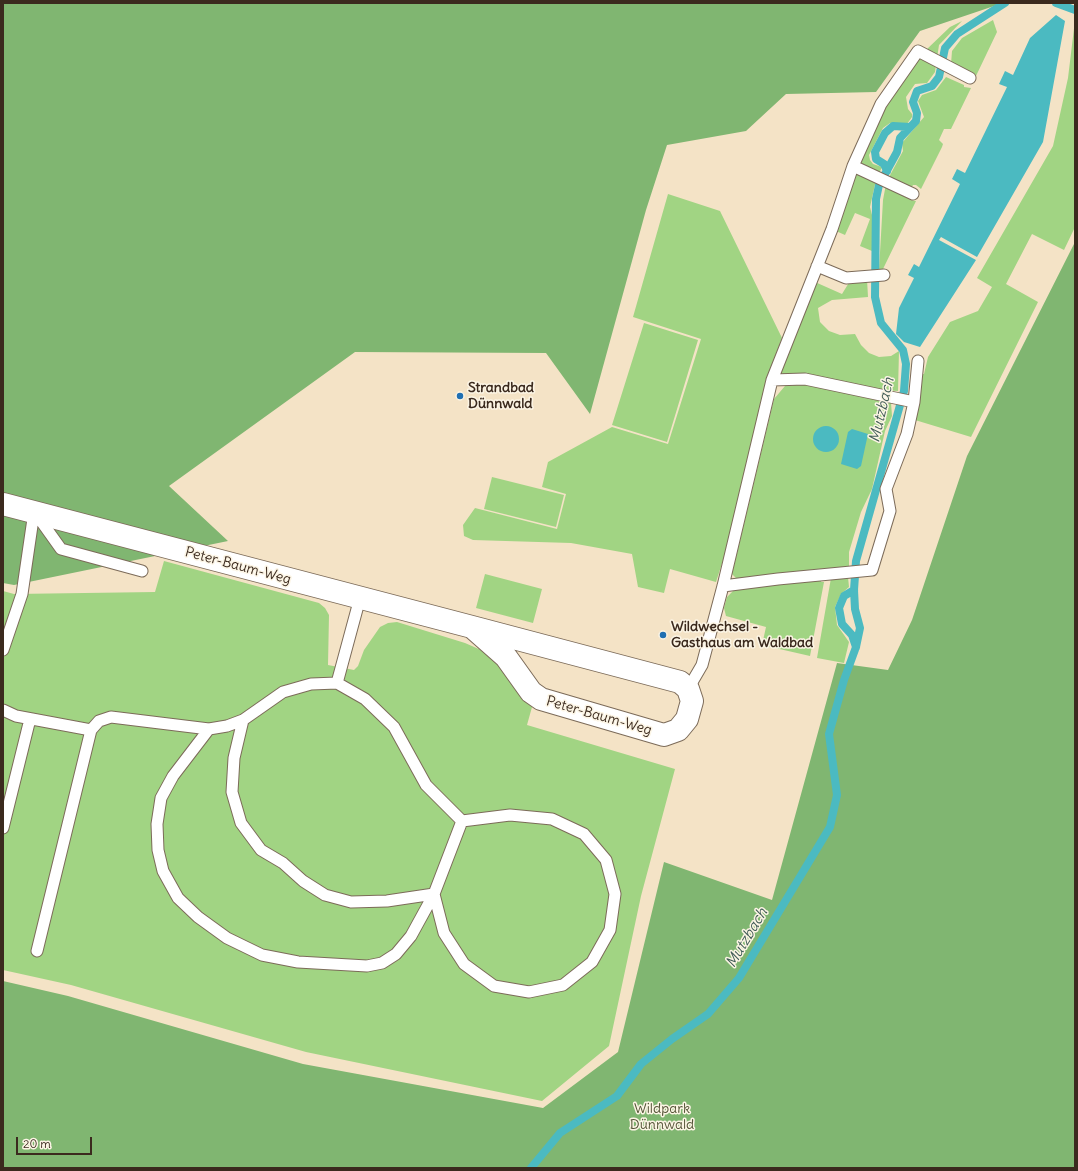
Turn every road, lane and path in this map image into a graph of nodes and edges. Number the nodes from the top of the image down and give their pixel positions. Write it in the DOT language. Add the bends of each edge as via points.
graph roads {
  1 [pos="970,78"];
  2 [pos="853,166"];
  3 [pos="913,194"];
  4 [pos="817,266"];
  5 [pos="882,275"];
  6 [pos="918,361"];
  7 [pos="772,380"];
  8 [pos="911,402"];
  9 [pos="3,504"];
  10 [pos="34,512"];
  11 [pos="142,571"];
  12 [pos="723,586"];
  13 [pos="360,598"];
  14 [pos="472,627"];
  15 [pos="3,650"];
  16 [pos="337,684"];
  17 [pos="688,689"];
  18 [pos="3,710"];
  19 [pos="30,719"];
  20 [pos="243,720"];
  21 [pos="209,729"];
  22 [pos="91,730"];
  23 [pos="462,821"];
  24 [pos="3,828"];
  25 [pos="434,894"];
  26 [pos="37,951"];
  1 -- 2 [label="lane" via="918,51 881,104"];
  2 -- 3 [label="lane"];
  2 -- 4 [label="lane"];
  4 -- 5 [label="lane" via="846,278"];
  4 -- 7 [label="lane"];
  6 -- 8 [label="lane"];
  7 -- 8 [label="lane" via="805,379"];
  7 -- 12 [label="lane"];
  8 -- 12 [label="lane" via="907,434 886,489 893,511 870,571"];
  9 -- 10 [label="street, Peter-Baum-Weg"];
  10 -- 11 [label="lane" via="61,549"];
  10 -- 13 [label="street, Peter-Baum-Weg"];
  10 -- 15 [label="lane" via="22,594"];
  12 -- 17 [label="lane" via="702,665"];
  13 -- 14 [label="street, Peter-Baum-Weg"];
  13 -- 16 [label="lane"];
  14 -- 17 [label="street, Peter-Baum-Weg" via="680,682"];
  14 -- 17 [label="street, Peter-Baum-Weg" via="506,656 531,692 541,699 657,733 664,735 678,730 687,719 692,701"];
  16 -- 20 [label="lane" via="311,684 283,692"];
  16 -- 23 [label="lane" via="365,699 394,727 426,785"];
  18 -- 19 [label="lane"];
  19 -- 22 [label="lane"];
  19 -- 24 [label="lane"];
  20 -- 21 [label="lane"];
  20 -- 25 [label="lane" via="234,758 232,792 241,823 261,850 283,863 302,881 325,895 351,902 387,901"];
  21 -- 22 [label="lane" via="110,717 99,721"];
  21 -- 25 [label="lane" via="173,776 161,798 157,824 158,850 164,870 178,898 198,917 227,938 262,954 298,962 367,966 382,963 396,954 411,936"];
  22 -- 26 [label="lane"];
  23 -- 25 [label="lane"];
  23 -- 25 [label="lane" via="510,814 552,819 584,834 606,860 615,894 610,930 592,962 563,985 529,992 494,986 464,964 444,933"];
}
